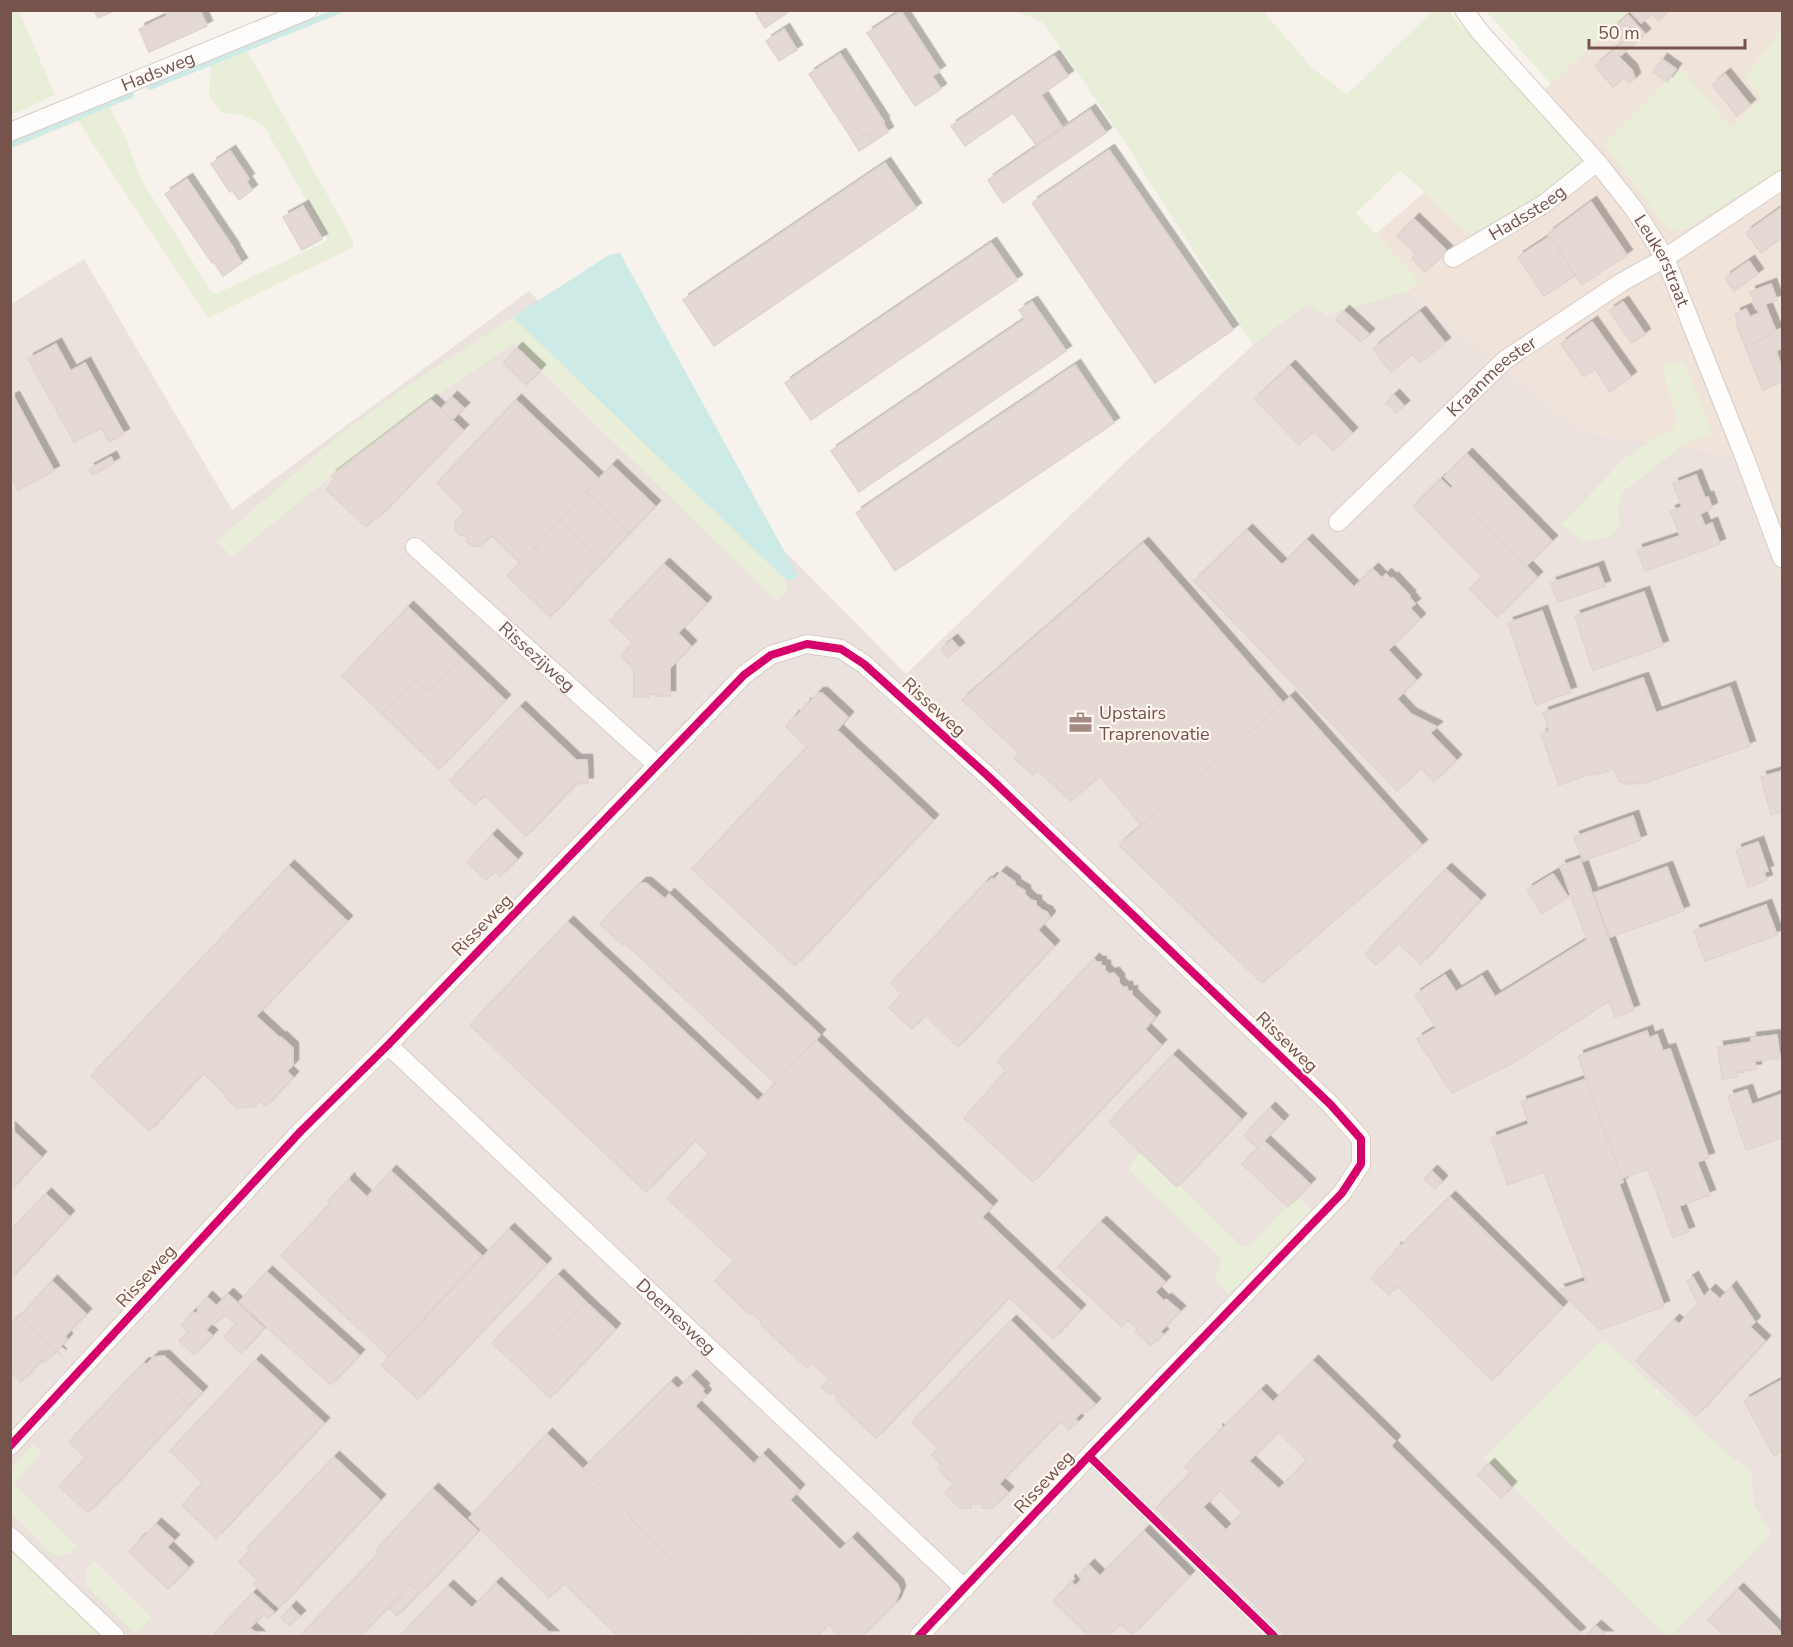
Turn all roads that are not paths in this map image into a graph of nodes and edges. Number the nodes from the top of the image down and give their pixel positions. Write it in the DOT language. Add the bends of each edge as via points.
graph roads {
  1 [pos="308,10"];
  2 [pos="1464,10"];
  3 [pos="10,132"];
  4 [pos="1597,162"];
  5 [pos="1782,180"];
  6 [pos="1453,258"];
  7 [pos="1665,258"];
  8 [pos="1338,522"];
  9 [pos="415,547"];
  10 [pos="1782,558"];
  11 [pos="657,765"];
  12 [pos="388,1045"];
  13 [pos="10,1446"];
  14 [pos="10,1536"];
  15 [pos="965,1589"];
  16 [pos="115,1636"];
  17 [pos="920,1636"];
  1 -- 3 [label="street, Hadsweg"];
  2 -- 4 [label="street, Leukerstraat"];
  4 -- 6 [label="street, Hadssteeg" via="1544,204"];
  4 -- 7 [label="street, Leukerstraat" via="1634,209"];
  5 -- 7 [label="street, Kraanmeester"];
  7 -- 8 [label="street, Kraanmeester" via="1505,360"];
  7 -- 10 [label="street, Leukerstraat"];
  9 -- 11 [label="street, Rissezijweg"];
  11 -- 12 [label="street, Risseweg"];
  11 -- 15 [label="street, Risseweg" via="744,675 771,656 807,644 841,649 864,664 988,776 1331,1105 1360,1139 1361,1164 1342,1193"];
  12 -- 13 [label="street, Risseweg" via="300,1132"];
  12 -- 15 [label="street, Doemesweg"];
  14 -- 16 [label="street"];
  15 -- 17 [label="street, Risseweg"];
}
